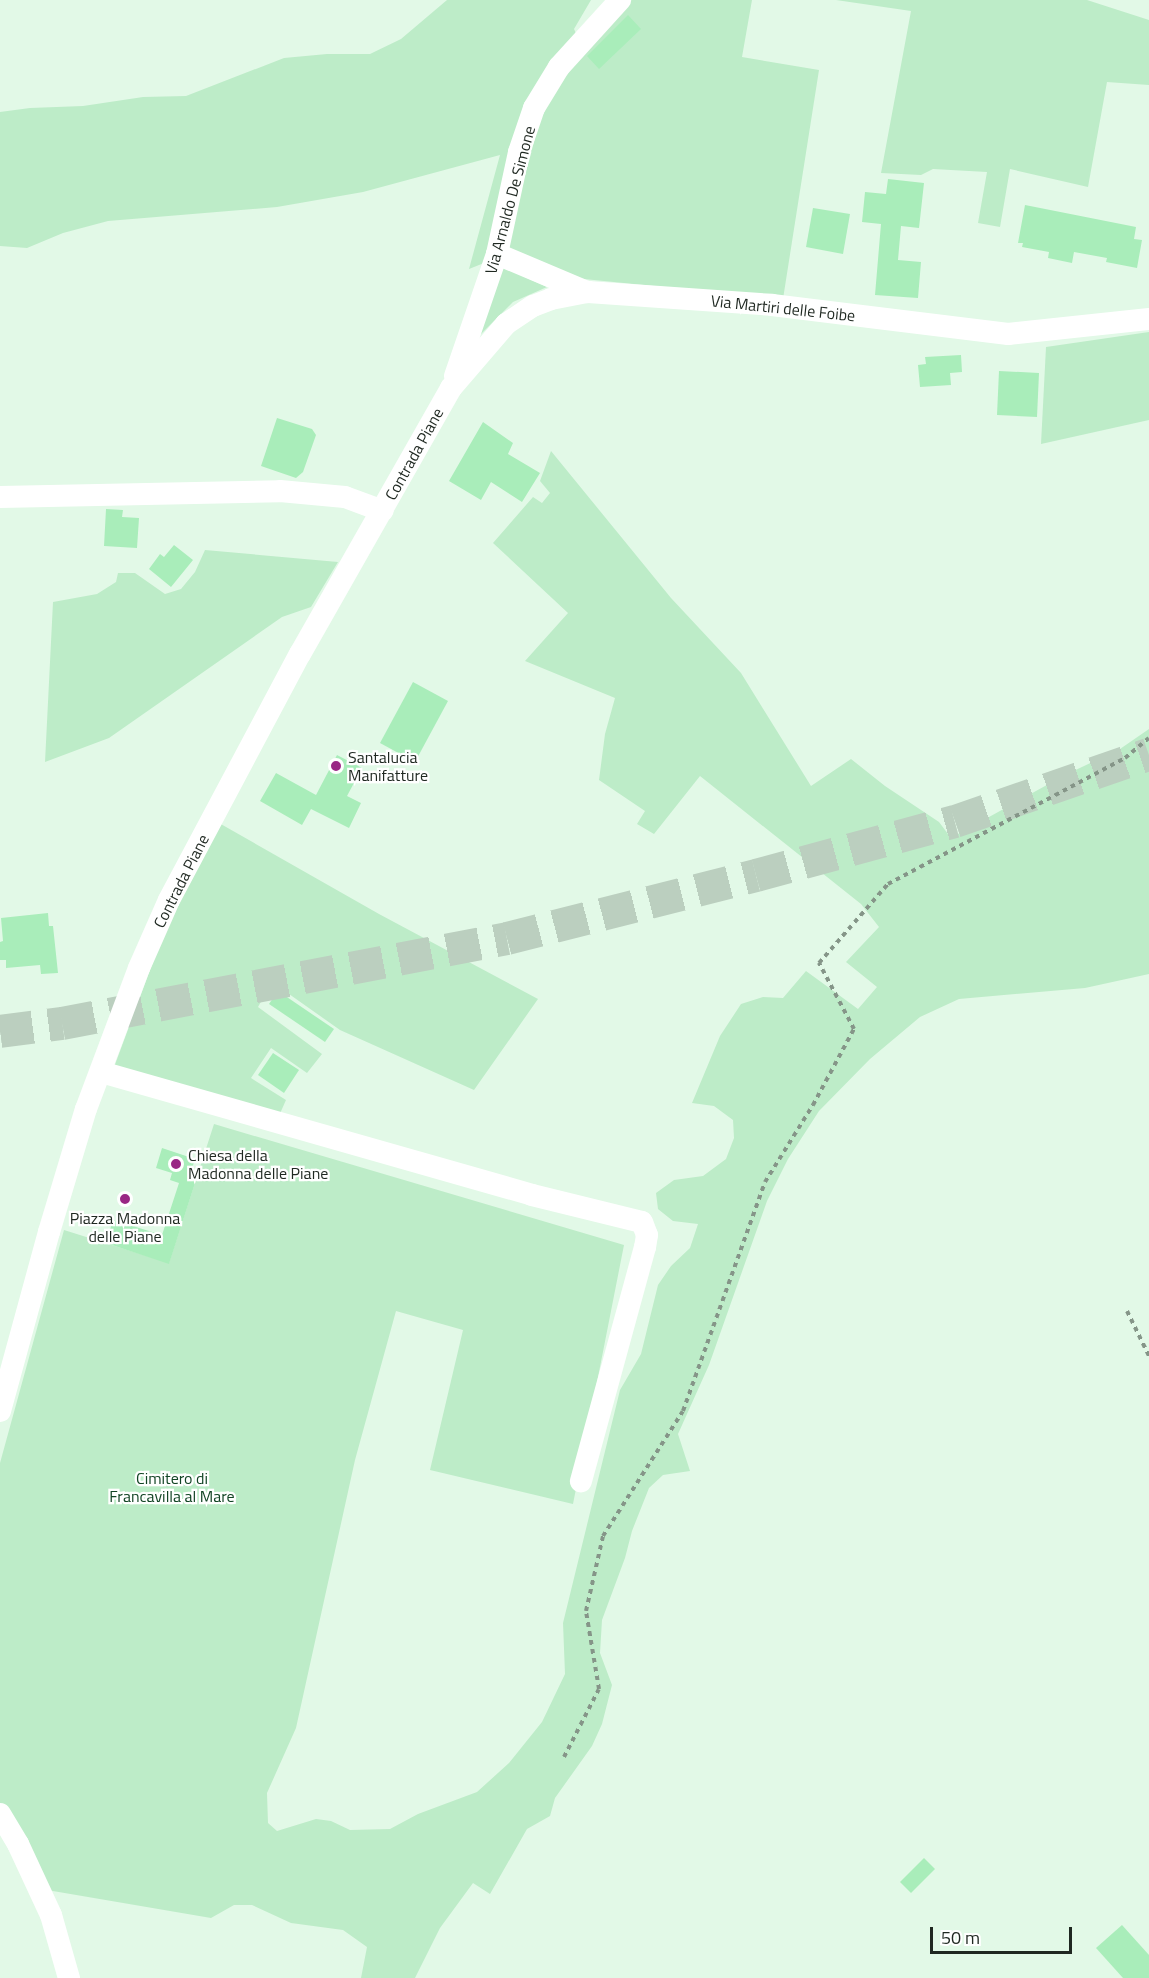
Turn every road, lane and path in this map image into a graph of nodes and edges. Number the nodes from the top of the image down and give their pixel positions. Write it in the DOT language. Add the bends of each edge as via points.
graph roads {
  1 [pos="620,0"];
  2 [pos="497,254"];
  3 [pos="588,292"];
  4 [pos="1149,319"];
  5 [pos="451,388"];
  6 [pos="0,497"];
  7 [pos="383,511"];
  8 [pos="1149,738"];
  9 [pos="101,1072"];
  10 [pos="1127,1311"];
  11 [pos="1149,1356"];
  12 [pos="0,1411"];
  13 [pos="581,1481"];
  14 [pos="564,1757"];
  15 [pos="0,1814"];
  16 [pos="69,1978"];
  1 -- 2 [label="street, Via Arnaldo De Simone" via="559,67 534,108 519,152"];
  2 -- 3 [label="street"];
  2 -- 5 [label="street, Via Arnaldo De Simone"];
  3 -- 4 [label="street, Via Martiri delle Foibe" via="772,305 1008,334"];
  3 -- 5 [label="street, Via Martiri delle Foibe" via="551,299 520,314 490,340"];
  5 -- 7 [label="street, Contrada Piane"];
  6 -- 7 [label="street" via="280,490 345,497"];
  7 -- 9 [label="street, Contrada Piane" via="300,654 169,900"];
  8 -- 14 [label="path" via="1125,758 888,884 819,963 854,1029 813,1106 765,1182 683,1411 603,1536 586,1611 598,1689"];
  9 -- 12 [label="street, Contrada Piane" via="49,1232"];
  9 -- 13 [label="street" via="520,1192 642,1222 647,1235 645,1247"];
  10 -- 11 [label="path"];
  15 -- 16 [label="street" via="51,1915"];
}
